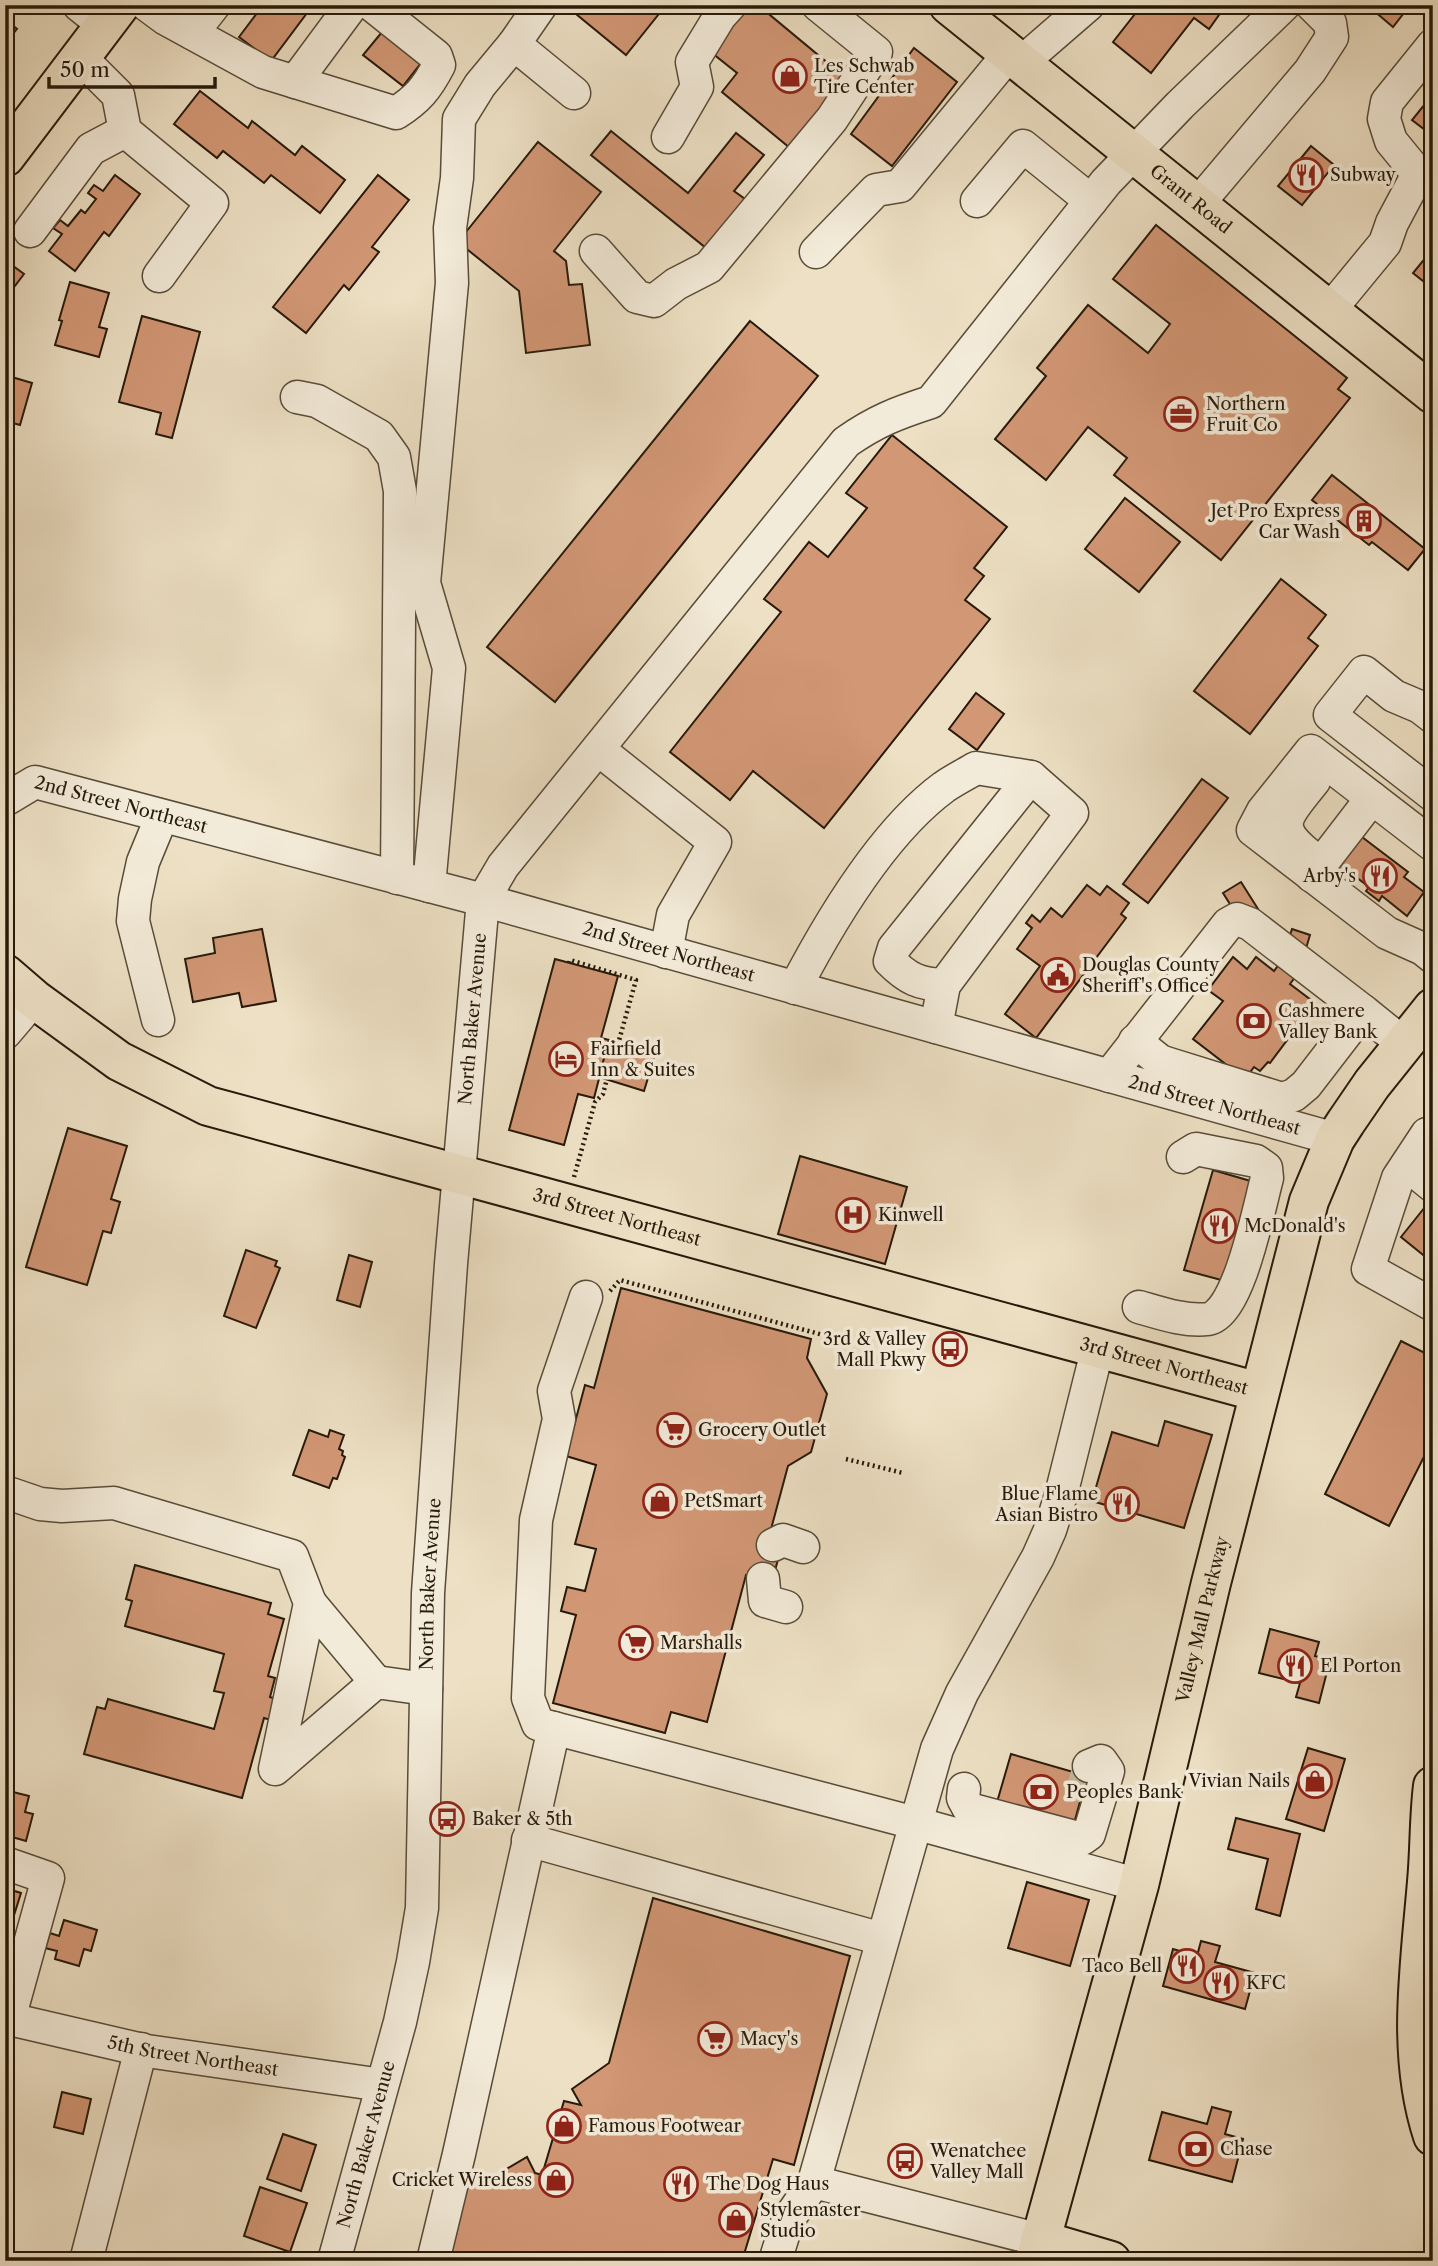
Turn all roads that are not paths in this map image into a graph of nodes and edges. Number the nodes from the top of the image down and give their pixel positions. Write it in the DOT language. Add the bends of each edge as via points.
graph roads {
  1 [pos="147,5"];
  2 [pos="214,5"];
  3 [pos="352,5"];
  4 [pos="372,5"];
  5 [pos="541,5"];
  6 [pos="730,5"];
  7 [pos="818,5"];
  8 [pos="949,5"];
  9 [pos="1088,5"];
  10 [pos="1284,5"];
  11 [pos="1312,5"];
  12 [pos="101,12"];
  13 [pos="192,33"];
  14 [pos="514,44"];
  15 [pos="1433,46"];
  16 [pos="80,57"];
  17 [pos="1015,59"];
  18 [pos="295,82"];
  19 [pos="574,93"];
  20 [pos="125,131"];
  21 [pos="668,137"];
  22 [pos="1133,153"];
  23 [pos="5,157"];
  24 [pos="1425,180"];
  25 [pos="977,201"];
  26 [pos="1091,201"];
  27 [pos="1197,205"];
  28 [pos="30,231"];
  29 [pos="596,251"];
  30 [pos="816,252"];
  31 [pos="159,276"];
  32 [pos="1329,311"];
  33 [pos="1433,394"];
  34 [pos="297,397"];
  35 [pos="1330,715"];
  36 [pos="1433,717"];
  37 [pos="598,749"];
  38 [pos="1319,757"];
  39 [pos="1031,776"];
  40 [pos="1433,795"];
  41 [pos="1372,799"];
  42 [pos="5,800"];
  43 [pos="162,816"];
  44 [pos="1433,845"];
  45 [pos="1317,870"];
  46 [pos="397,878"];
  47 [pos="429,886"];
  48 [pos="483,900"];
  49 [pos="1429,947"];
  50 [pos="666,952"];
  51 [pos="5,974"];
  52 [pos="944,985"];
  53 [pos="795,988"];
  54 [pos="34,999"];
  55 [pos="1433,1008"];
  56 [pos="1363,1010"];
  57 [pos="158,1020"];
  58 [pos="936,1027"];
  59 [pos="5,1033"];
  60 [pos="1135,1041"];
  61 [pos="1404,1044"];
  62 [pos="1108,1076"];
  63 [pos="1431,1133"];
  64 [pos="1335,1139"];
  65 [pos="1183,1157"];
  66 [pos="1407,1165"];
  67 [pos="458,1173"];
  68 [pos="1433,1185"];
  69 [pos="586,1297"];
  70 [pos="1433,1305"];
  71 [pos="1139,1307"];
  72 [pos="1098,1347"];
  73 [pos="1259,1392"];
  74 [pos="5,1492"];
  75 [pos="763,1580"];
  76 [pos="310,1603"];
  77 [pos="786,1607"];
  78 [pos="376,1682"];
  79 [pos="426,1689"];
  80 [pos="554,1728"];
  81 [pos="1097,1761"];
  82 [pos="964,1788"];
  83 [pos="1432,1800"];
  84 [pos="1084,1804"];
  85 [pos="915,1823"];
  86 [pos="1071,1836"];
  87 [pos="528,1840"];
  88 [pos="5,1863"];
  89 [pos="1139,1885"];
  90 [pos="882,1939"];
  91 [pos="7,2019"];
  92 [pos="141,2049"];
  93 [pos="382,2085"];
  94 [pos="1433,2136"];
  95 [pos="814,2182"];
  96 [pos="1038,2250"];
  97 [pos="86,2261"];
  98 [pos="334,2261"];
  99 [pos="433,2261"];
  100 [pos="775,2261"];
  101 [pos="1111,2261"];
  1 -- 13 [label="street"];
  2 -- 13 [label="street"];
  3 -- 18 [label="street"];
  4 -- 18 [label="street" via="436,56 439,65 427,88 396,113"];
  5 -- 14 [label="street"];
  6 -- 21 [label="street" via="692,62 696,87"];
  7 -- 29 [label="street" via="876,52 832,120 709,267 654,301 637,297"];
  8 -- 17 [label="main road, Grant Road"];
  9 -- 17 [label="street"];
  10 -- 22 [label="street"];
  11 -- 27 [label="street" via="1330,23 1332,37 1310,71"];
  12 -- 16 [label="main road"];
  13 -- 18 [label="street" via="263,72"];
  14 -- 19 [label="street"];
  14 -- 47 [label="street" via="459,119 450,228 452,283 425,583 449,668"];
  15 -- 24 [label="street" via="1387,102 1384,119 1391,141"];
  16 -- 20 [label="street" via="118,95"];
  16 -- 23 [label="main road"];
  17 -- 22 [label="main road, Grant Road"];
  17 -- 30 [label="street" via="900,186 876,190"];
  20 -- 28 [label="street" via="91,149"];
  20 -- 31 [label="street" via="212,203"];
  22 -- 26 [label="street"];
  22 -- 27 [label="main road, Grant Road"];
  24 -- 32 [label="street" via="1392,223 1385,243"];
  25 -- 26 [label="street" via="1023,146"];
  26 -- 37 [label="street" via="931,402 873,423 846,442"];
  27 -- 32 [label="main road, Grant Road"];
  32 -- 33 [label="main road, Grant Road"];
  34 -- 46 [label="street" via="317,401 379,436 394,457 400,491"];
  35 -- 36 [label="street" via="1364,672 1394,696"];
  35 -- 38 [label="street" via="1321,727"];
  35 -- 40 [label="street"];
  37 -- 48 [label="street" via="503,866"];
  37 -- 50 [label="street" via="715,842 673,915"];
  38 -- 41 [label="street"];
  38 -- 45 [label="street" via="1264,811 1253,830"];
  39 -- 52 [label="street" via="1072,813"];
  39 -- 52 [label="street" via="894,948 890,961 903,974 924,985"];
  39 -- 53 [label="street" via="976,768 919,809 838,912"];
  41 -- 44 [label="street"];
  41 -- 45 [label="street"];
  42 -- 43 [label="street, 2nd Street Northeast" via="35,782"];
  43 -- 46 [label="street, 2nd Street Northeast"];
  43 -- 57 [label="street" via="143,862 133,921"];
  45 -- 49 [label="street" via="1387,933"];
  46 -- 47 [label="street, 2nd Street Northeast"];
  47 -- 48 [label="street, 2nd Street Northeast"];
  48 -- 50 [label="street, 2nd Street Northeast"];
  48 -- 67 [label="street, North Baker Avenue"];
  50 -- 53 [label="street, 2nd Street Northeast"];
  51 -- 54 [label="main road, 3rd Street Northeast"];
  52 -- 58 [label="street"];
  53 -- 58 [label="street, 2nd Street Northeast"];
  54 -- 59 [label="street"];
  54 -- 67 [label="main road, 3rd Street Northeast" via="119,1061 208,1106"];
  55 -- 61 [label="main road, Valley Mall Parkway"];
  56 -- 60 [label="street" via="1306,1086 1282,1098 1160,1061"];
  56 -- 60 [label="street" via="1250,924 1237,919 1228,924"];
  56 -- 61 [label="street"];
  58 -- 62 [label="street, 2nd Street Northeast"];
  60 -- 62 [label="street"];
  61 -- 64 [label="main road, Valley Mall Parkway"];
  62 -- 64 [label="street, 2nd Street Northeast"];
  63 -- 66 [label="street"];
  64 -- 73 [label="main road, Valley Mall Parkway" via="1309,1201"];
  65 -- 71 [label="street" via="1196,1149 1256,1161 1266,1168 1238,1284 1227,1306 1211,1319"];
  66 -- 68 [label="street"];
  66 -- 70 [label="street" via="1398,1178 1368,1269"];
  67 -- 72 [label="main road, 3rd Street Northeast"];
  67 -- 79 [label="street, North Baker Avenue" via="428,1593"];
  69 -- 80 [label="street" via="554,1391 559,1419 536,1520 527,1698 538,1724"];
  72 -- 73 [label="main road, 3rd Street Northeast"];
  72 -- 85 [label="street" via="1051,1530 948,1720"];
  73 -- 89 [label="main road, Valley Mall Parkway"];
  74 -- 76 [label="street" via="40,1504 114,1503 292,1556"];
  75 -- 77 [label="street" via="765,1601"];
  76 -- 78 [label="street"];
  76 -- 78 [label="street" via="275,1769"];
  78 -- 79 [label="street"];
  79 -- 93 [label="street, North Baker Avenue" via="422,1908 400,2022"];
  80 -- 85 [label="street"];
  80 -- 87 [label="street"];
  81 -- 86 [label="street" via="1108,1771 1089,1834 1082,1839"];
  82 -- 86 [label="street" via="969,1808"];
  83 -- 94 [label="main road" via="1416,2024 1419,2080"];
  84 -- 86 [label="street"];
  85 -- 89 [label="street"];
  85 -- 90 [label="street"];
  87 -- 90 [label="street"];
  87 -- 99 [label="street"];
  88 -- 91 [label="street" via="48,1878"];
  89 -- 96 [label="main road, Valley Mall Parkway"];
  90 -- 95 [label="street"];
  91 -- 92 [label="street, 5th Street Northeast"];
  92 -- 93 [label="street, 5th Street Northeast"];
  92 -- 97 [label="street"];
  93 -- 98 [label="street, North Baker Avenue"];
  95 -- 96 [label="street"];
  95 -- 100 [label="street" via="788,2220"];
  96 -- 101 [label="main road"];
}
